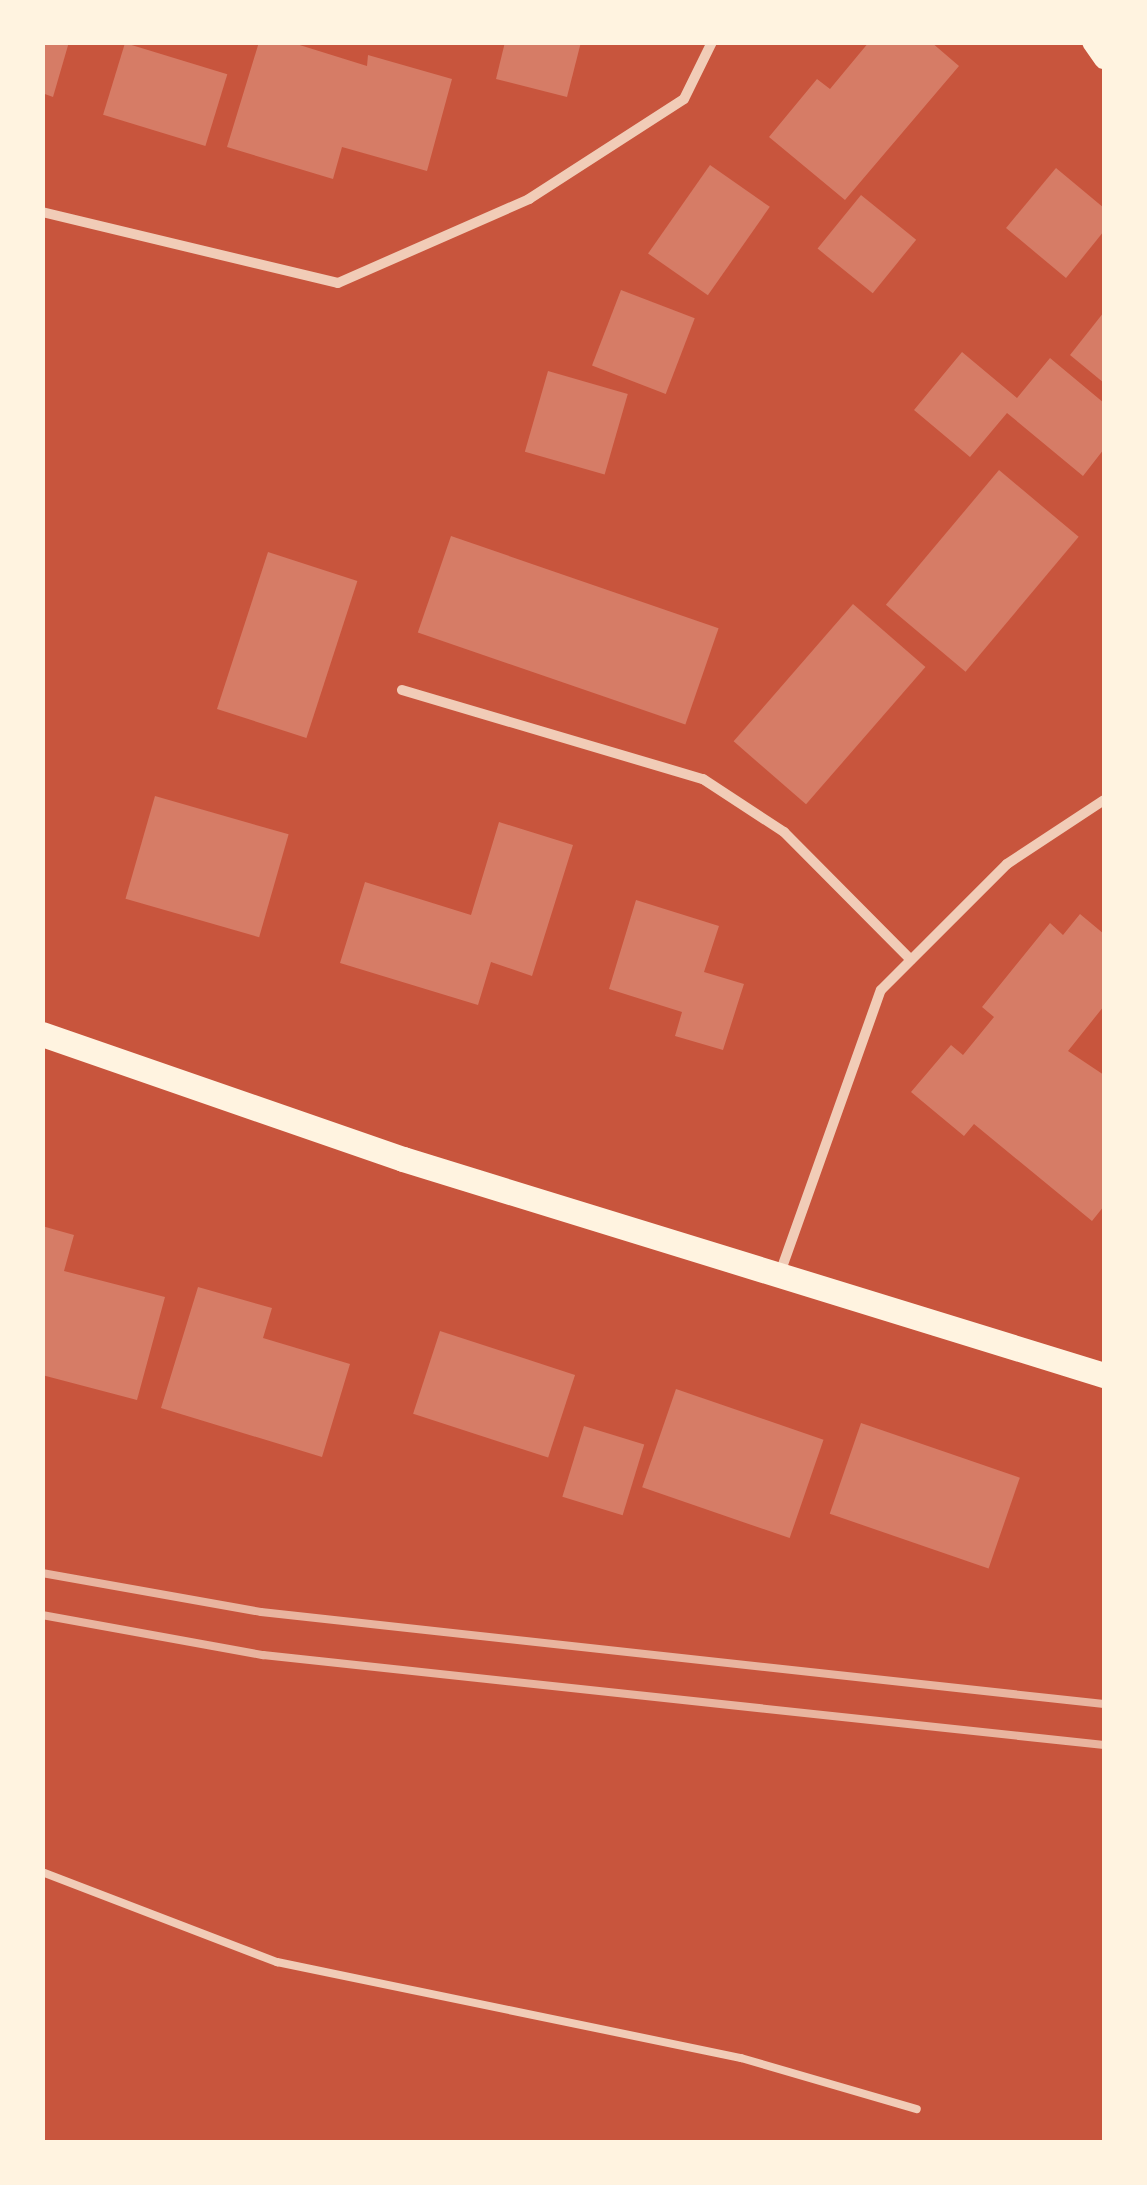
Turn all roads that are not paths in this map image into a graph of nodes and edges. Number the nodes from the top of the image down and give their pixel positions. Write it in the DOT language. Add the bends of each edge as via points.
graph roads {
  1 [pos="712,42"];
  2 [pos="1092,42"];
  3 [pos="1104,59"];
  4 [pos="42,212"];
  5 [pos="402,690"];
  6 [pos="1104,800"];
  7 [pos="910,960"];
  8 [pos="42,1034"];
  9 [pos="778,1279"];
  10 [pos="1104,1375"];
  11 [pos="42,1872"];
  12 [pos="917,2110"];
  1 -- 4 [label="street" via="684,99 529,199 338,283"];
  2 -- 3 [label="main road"];
  5 -- 7 [label="street" via="703,779 784,832"];
  6 -- 7 [label="street" via="1007,864"];
  7 -- 9 [label="street" via="880,990"];
  8 -- 9 [label="main road"];
  9 -- 10 [label="main road"];
  11 -- 12 [label="lane" via="277,1962 741,2058"];
}
